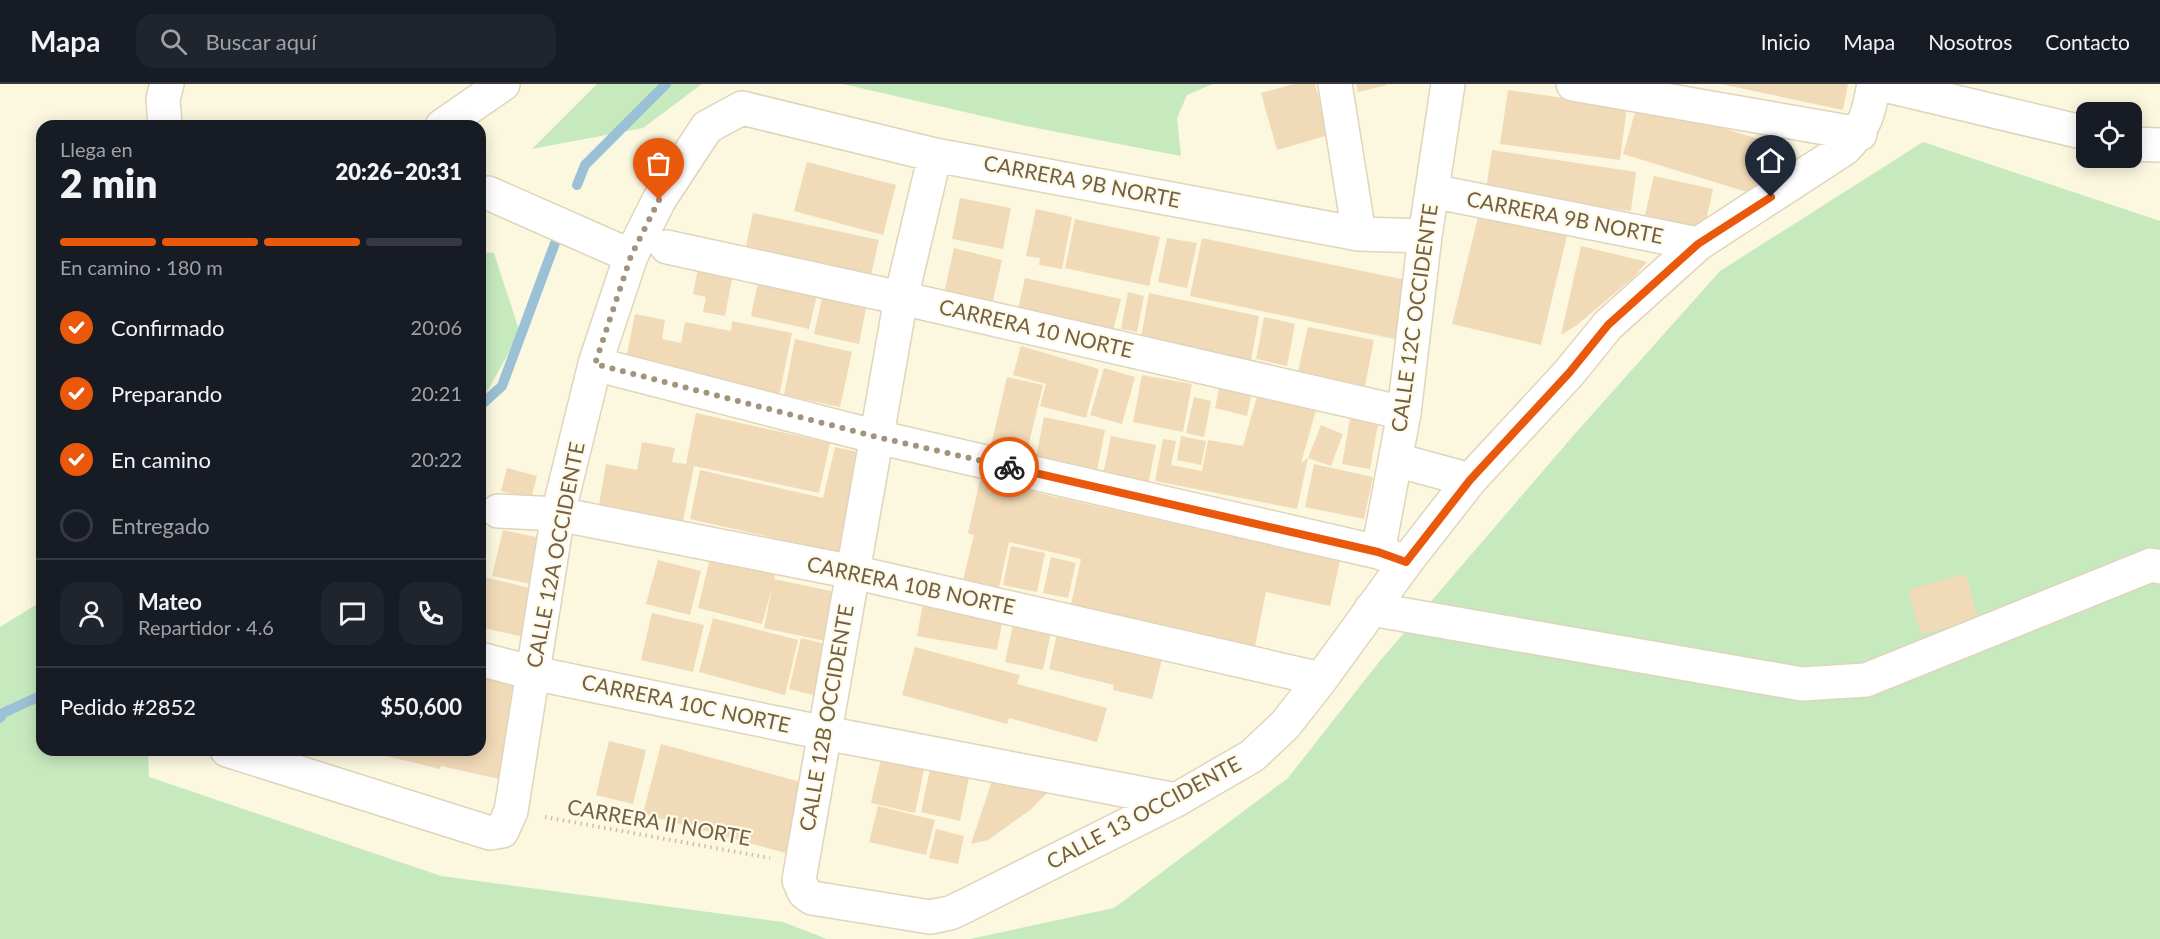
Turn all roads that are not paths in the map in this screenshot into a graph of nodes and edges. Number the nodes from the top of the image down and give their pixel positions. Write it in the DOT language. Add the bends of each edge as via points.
graph roads {
  1 [pos="167,84"];
  2 [pos="502,84"];
  3 [pos="1335,84"];
  4 [pos="1448,84"];
  5 [pos="1573,84"];
  6 [pos="1874,84"];
  7 [pos="1880,84"];
  8 [pos="742,108"];
  9 [pos="165,120"];
  10 [pos="451,120"];
  11 [pos="2076,131"];
  12 [pos="1860,134"];
  13 [pos="2142,144"];
  14 [pos="2160,145"];
  15 [pos="935,155"];
  16 [pos="1432,191"];
  17 [pos="486,193"];
  18 [pos="1359,234"];
  19 [pos="1425,236"];
  20 [pos="1698,244"];
  21 [pos="667,247"];
  22 [pos="631,256"];
  23 [pos="901,298"];
  24 [pos="595,364"];
  25 [pos="1404,413"];
  26 [pos="877,437"];
  27 [pos="1395,460"];
  28 [pos="1470,480"];
  29 [pos="498,511"];
  30 [pos="558,514"];
  31 [pos="1392,557"];
  32 [pos="2160,567"];
  33 [pos="853,572"];
  34 [pos="1371,609"];
  35 [pos="486,661"];
  36 [pos="533,673"];
  37 [pos="1321,679"];
  38 [pos="825,733"];
  39 [pos="246,756"];
  40 [pos="1176,800"];
  41 [pos="802,878"];
  1 -- 9 [label="street"];
  2 -- 10 [label="street"];
  3 -- 18 [label="street"];
  4 -- 16 [label="street, CALLE 12C OCCIDENTE"];
  5 -- 12 [label="street"];
  6 -- 12 [label="street"];
  7 -- 11 [label="street"];
  8 -- 15 [label="street, CARRERA 9B NORTE"];
  8 -- 22 [label="street, CALLE 12A OCCIDENTE" via="707,127 659,200"];
  12 -- 20 [label="street, CALLE 13 OCCIDENTE" via="1844,149"];
  13 -- 14 [label="street"];
  15 -- 18 [label="street, CARRERA 9B NORTE"];
  15 -- 23 [label="street, CALLE 12B OCCIDENTE"];
  16 -- 19 [label="street, CALLE 12C OCCIDENTE"];
  16 -- 20 [label="street, CARRERA 9B NORTE"];
  17 -- 22 [label="street"];
  18 -- 19 [label="street, CARRERA 9B NORTE"];
  19 -- 25 [label="street, CALLE 12C OCCIDENTE"];
  20 -- 28 [label="street, CALLE 13 OCCIDENTE" via="1608,325"];
  21 -- 23 [label="street, CARRERA 10 NORTE"];
  22 -- 24 [label="street, CALLE 12A OCCIDENTE"];
  23 -- 25 [label="street, CARRERA 10 NORTE"];
  23 -- 26 [label="street, CALLE 12B OCCIDENTE"];
  24 -- 26 [label="street"];
  24 -- 30 [label="street, CALLE 12A OCCIDENTE"];
  25 -- 27 [label="street, CALLE 12C OCCIDENTE"];
  26 -- 31 [label="street"];
  26 -- 33 [label="street, CALLE 12B OCCIDENTE"];
  27 -- 28 [label="street"];
  27 -- 31 [label="street, CALLE 12C OCCIDENTE"];
  28 -- 31 [label="street, CALLE 13 OCCIDENTE"];
  29 -- 30 [label="street, CARRERA 10B NORTE"];
  30 -- 33 [label="street, CARRERA 10B NORTE"];
  30 -- 36 [label="street, CALLE 12A OCCIDENTE"];
  31 -- 34 [label="street, CALLE 13 OCCIDENTE"];
  32 -- 34 [label="street" via="2151,565 1866,681 1802,684"];
  33 -- 37 [label="street, CARRERA 10B NORTE"];
  33 -- 38 [label="street, CALLE 12B OCCIDENTE"];
  34 -- 37 [label="street, CALLE 13 OCCIDENTE"];
  35 -- 36 [label="street, CARRERA 10C NORTE"];
  36 -- 38 [label="street, CARRERA 10C NORTE"];
  36 -- 39 [label="street, CALLE 12A OCCIDENTE" via="507,821 490,833"];
  37 -- 40 [label="street, CALLE 13 OCCIDENTE" via="1285,725 1252,756"];
  38 -- 40 [label="street, CARRERA 10C NORTE"];
  38 -- 41 [label="street, CALLE 12B OCCIDENTE"];
  40 -- 41 [label="street, CALLE 13 OCCIDENTE" via="950,913 930,917 812,898"];
}
